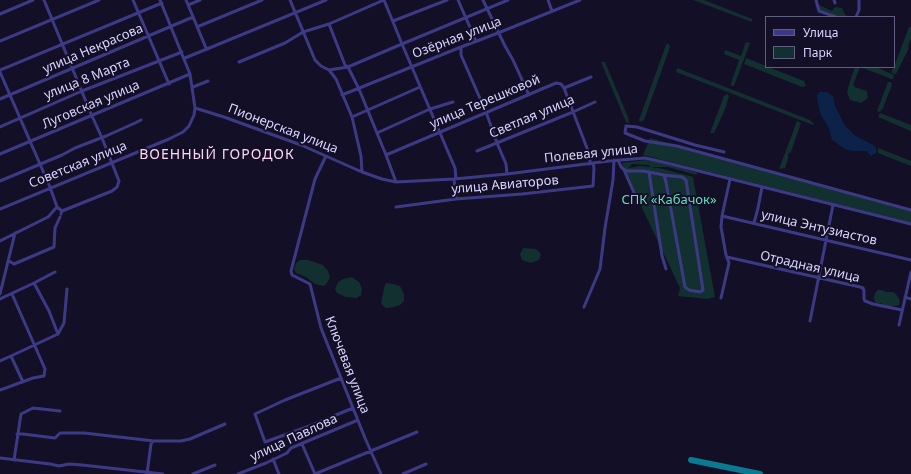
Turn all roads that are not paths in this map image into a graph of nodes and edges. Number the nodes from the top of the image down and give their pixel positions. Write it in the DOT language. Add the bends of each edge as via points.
graph roads {
  1 [pos="33,0"];
  2 [pos="44,0"];
  3 [pos="99,0"];
  4 [pos="133,0"];
  5 [pos="186,0"];
  6 [pos="200,0"];
  7 [pos="262,0"];
  8 [pos="290,0"];
  9 [pos="326,0"];
  10 [pos="385,0"];
  11 [pos="447,0"];
  12 [pos="458,0"];
  13 [pos="483,0"];
  14 [pos="508,0"];
  15 [pos="548,0"];
  16 [pos="580,0"];
  17 [pos="816,0"];
  18 [pos="859,0"];
  19 [pos="161,2"];
  20 [pos="188,5"];
  21 [pos="487,9"];
  22 [pos="552,11"];
  23 [pos="138,13"];
  24 [pos="295,13"];
  25 [pos="0,14"];
  26 [pos="833,16"];
  27 [pos="856,16"];
  28 [pos="193,17"];
  29 [pos="466,18"];
  30 [pos="52,20"];
  31 [pos="393,22"];
  32 [pos="329,24"];
  33 [pos="171,27"];
  34 [pos="197,27"];
  35 [pos="303,32"];
  36 [pos="498,33"];
  37 [pos="149,36"];
  38 [pos="0,41"];
  39 [pos="476,41"];
  40 [pos="62,44"];
  41 [pos="402,44"];
  42 [pos="461,46"];
  43 [pos="206,48"];
  44 [pos="182,52"];
  45 [pos="185,58"];
  46 [pos="159,61"];
  47 [pos="239,62"];
  48 [pos="412,66"];
  49 [pos="348,67"];
  50 [pos="72,70"];
  51 [pos="329,70"];
  52 [pos="0,71"];
  53 [pos="190,74"];
  54 [pos="591,77"];
  55 [pos="208,81"];
  56 [pos="169,84"];
  57 [pos="193,88"];
  58 [pos="420,88"];
  59 [pos="564,88"];
  60 [pos="358,89"];
  61 [pos="82,91"];
  62 [pos="10,95"];
  63 [pos="342,95"];
  64 [pos="529,95"];
  65 [pos="0,99"];
  66 [pos="453,102"];
  67 [pos="595,102"];
  68 [pos="195,108"];
  69 [pos="430,109"];
  70 [pos="367,110"];
  71 [pos="486,112"];
  72 [pos="573,112"];
  73 [pos="92,116"];
  74 [pos="352,116"];
  75 [pos="20,118"];
  76 [pos="141,120"];
  77 [pos="0,127"];
  78 [pos="377,133"];
  79 [pos="440,133"];
  80 [pos="102,138"];
  81 [pos="30,142"];
  82 [pos="497,143"];
  83 [pos="478,151"];
  84 [pos="724,152"];
  85 [pos="0,154"];
  86 [pos="386,155"];
  87 [pos="326,156"];
  88 [pos="616,160"];
  89 [pos="112,163"];
  90 [pos="593,163"];
  91 [pos="589,164"];
  92 [pos="40,165"];
  93 [pos="624,170"];
  94 [pos="362,172"];
  95 [pos="649,172"];
  96 [pos="507,174"];
  97 [pos="664,175"];
  98 [pos="455,179"];
  99 [pos="730,179"];
  100 [pos="0,181"];
  101 [pos="396,182"];
  102 [pos="50,187"];
  103 [pos="762,187"];
  104 [pos="456,199"];
  105 [pos="639,204"];
  106 [pos="833,205"];
  107 [pos="56,207"];
  108 [pos="396,207"];
  109 [pos="0,209"];
  110 [pos="911,210"];
  111 [pos="61,214"];
  112 [pos="722,216"];
  113 [pos="754,223"];
  114 [pos="911,224"];
  115 [pos="15,233"];
  116 [pos="826,240"];
  117 [pos="0,241"];
  118 [pos="728,257"];
  119 [pos="911,260"];
  120 [pos="9,262"];
  121 [pos="666,269"];
  122 [pos="55,272"];
  123 [pos="911,272"];
  124 [pos="819,278"];
  125 [pos="34,284"];
  126 [pos="68,289"];
  127 [pos="0,294"];
  128 [pos="12,294"];
  129 [pos="905,296"];
  130 [pos="721,298"];
  131 [pos="0,299"];
  132 [pos="911,299"];
  133 [pos="584,307"];
  134 [pos="902,310"];
  135 [pos="810,321"];
  136 [pos="899,325"];
  137 [pos="58,334"];
  138 [pos="34,345"];
  139 [pos="11,356"];
  140 [pos="0,360"];
  141 [pos="341,378"];
  142 [pos="23,382"];
  143 [pos="0,390"];
  144 [pos="353,408"];
  145 [pos="60,411"];
  146 [pos="358,420"];
  147 [pos="225,424"];
  148 [pos="417,432"];
  149 [pos="17,434"];
  150 [pos="153,441"];
  151 [pos="302,444"];
  152 [pos="371,452"];
  153 [pos="0,458"];
  154 [pos="273,459"];
  155 [pos="14,460"];
  156 [pos="215,464"];
  157 [pos="426,464"];
  158 [pos="148,473"];
  159 [pos="163,474"];
  160 [pos="193,474"];
  161 [pos="241,474"];
  162 [pos="280,474"];
  163 [pos="315,474"];
  164 [pos="381,474"];
  165 [pos="402,474"];
  1 -- 25 [label="street"];
  2 -- 30 [label="street"];
  3 -- 30 [label="street"];
  4 -- 23 [label="street"];
  5 -- 20 [label="street"];
  6 -- 20 [label="street"];
  7 -- 34 [label="street"];
  8 -- 24 [label="street"];
  9 -- 24 [label="street"];
  10 -- 31 [label="street"];
  10 -- 32 [label="street"];
  11 -- 31 [label="street"];
  12 -- 29 [label="street"];
  13 -- 21 [label="street"];
  14 -- 21 [label="street"];
  15 -- 22 [label="street"];
  16 -- 22 [label="street, Озёрная улица"];
  17 -- 26 [label="street" via="818,11"];
  18 -- 27 [label="street"];
  19 -- 23 [label="street"];
  19 -- 33 [label="street"];
  20 -- 28 [label="street"];
  21 -- 29 [label="street"];
  21 -- 36 [label="street"];
  22 -- 36 [label="street, Озёрная улица"];
  23 -- 37 [label="street"];
  23 -- 40 [label="street"];
  24 -- 35 [label="street"];
  24 -- 43 [label="street"];
  28 -- 33 [label="street, улица Некрасова"];
  28 -- 34 [label="street"];
  29 -- 39 [label="street"];
  29 -- 41 [label="street"];
  30 -- 38 [label="street"];
  30 -- 40 [label="street"];
  31 -- 41 [label="street"];
  32 -- 35 [label="street"];
  32 -- 49 [label="street"];
  33 -- 37 [label="street, улица Некрасова"];
  33 -- 44 [label="street"];
  34 -- 43 [label="street"];
  35 -- 47 [label="street" via="285,43"];
  35 -- 51 [label="street" via="315,60"];
  36 -- 39 [label="street, Озёрная улица"];
  36 -- 64 [label="street"];
  37 -- 46 [label="street"];
  37 -- 50 [label="street, улица Некрасова"];
  39 -- 42 [label="street, Озёрная улица"];
  40 -- 50 [label="street"];
  40 -- 52 [label="street"];
  41 -- 48 [label="street"];
  41 -- 49 [label="street"];
  42 -- 48 [label="street, Озёрная улица"];
  42 -- 71 [label="street" via="461,54"];
  43 -- 45 [label="street"];
  44 -- 45 [label="street"];
  44 -- 46 [label="street, улица 8 Марта"];
  45 -- 53 [label="street"];
  46 -- 56 [label="street"];
  46 -- 61 [label="street, улица 8 Марта"];
  48 -- 58 [label="street"];
  48 -- 60 [label="street, Озёрная улица"];
  49 -- 51 [label="street"];
  49 -- 60 [label="street"];
  50 -- 61 [label="street"];
  50 -- 62 [label="street, улица Некрасова"];
  51 -- 63 [label="street" via="336,79"];
  52 -- 62 [label="street"];
  53 -- 56 [label="street, Луговская улица"];
  53 -- 57 [label="street"];
  54 -- 59 [label="street, улица Терешковой"];
  55 -- 57 [label="street"];
  56 -- 73 [label="street, Луговская улица"];
  57 -- 68 [label="street"];
  58 -- 69 [label="street"];
  58 -- 70 [label="street"];
  59 -- 64 [label="street, улица Терешковой" via="556,83"];
  59 -- 72 [label="street"];
  60 -- 63 [label="street, Озёрная улица"];
  60 -- 70 [label="street"];
  61 -- 73 [label="street"];
  61 -- 75 [label="street, улица 8 Марта"];
  62 -- 65 [label="street, улица Некрасова"];
  62 -- 75 [label="street"];
  63 -- 74 [label="street"];
  64 -- 71 [label="street, улица Терешковой"];
  66 -- 69 [label="street"];
  67 -- 72 [label="street, Светлая улица"];
  68 -- 87 [label="street, Пионерская улица" via="256,128"];
  68 -- 89 [label="street, Советская улица" via="192,121 183,132"];
  69 -- 78 [label="street"];
  69 -- 79 [label="street"];
  70 -- 74 [label="street"];
  70 -- 78 [label="street"];
  71 -- 79 [label="street, улица Терешковой"];
  71 -- 82 [label="street"];
  72 -- 82 [label="street, Светлая улица"];
  72 -- 91 [label="street" via="590,156"];
  73 -- 80 [label="street"];
  73 -- 81 [label="street, Луговская улица"];
  74 -- 94 [label="street"];
  75 -- 77 [label="street, улица 8 Марта"];
  75 -- 81 [label="street"];
  76 -- 80 [label="street"];
  78 -- 86 [label="street"];
  79 -- 86 [label="street, улица Терешковой"];
  79 -- 98 [label="street" via="455,168"];
  80 -- 89 [label="street"];
  80 -- 92 [label="street"];
  81 -- 85 [label="street, Луговская улица"];
  81 -- 92 [label="street"];
  82 -- 83 [label="street, Светлая улица"];
  82 -- 96 [label="street" via="506,164"];
  84 -- 110 [label="street" via="626,126 625,133 645,141 677,146"];
  86 -- 101 [label="street"];
  87 -- 94 [label="street, Пионерская улица"];
  87 -- 141 [label="street, Ключевая улица" via="315,179 291,271 292,275 310,284 320,328"];
  88 -- 90 [label="street, Полевая улица"];
  88 -- 93 [label="street"];
  88 -- 99 [label="street, Полевая улица" via="645,158"];
  88 -- 133 [label="street" via="600,269"];
  89 -- 102 [label="street, Советская улица"];
  89 -- 111 [label="street" via="119,181 117,187"];
  90 -- 91 [label="street, Полевая улица"];
  90 -- 104 [label="street, улица Авиаторов" via="593,186"];
  91 -- 96 [label="street, Полевая улица"];
  92 -- 100 [label="street"];
  92 -- 102 [label="street"];
  93 -- 95 [label="street"];
  93 -- 105 [label="street"];
  94 -- 101 [label="street, Полевая улица"];
  95 -- 97 [label="street"];
  95 -- 121 [label="street"];
  96 -- 98 [label="street, Полевая улица"];
  97 -- 97 [label="street" via="682,177 686,180 703,290 700,292 685,287"];
  98 -- 101 [label="street, Полевая улица"];
  98 -- 104 [label="street"];
  99 -- 103 [label="street, Полевая улица"];
  99 -- 112 [label="street"];
  102 -- 107 [label="street"];
  102 -- 109 [label="street, Советская улица"];
  103 -- 106 [label="street, Полевая улица"];
  103 -- 113 [label="street"];
  104 -- 108 [label="street, улица Авиаторов"];
  106 -- 114 [label="street, Полевая улица"];
  106 -- 116 [label="street"];
  107 -- 111 [label="street"];
  107 -- 115 [label="street" via="48,217"];
  111 -- 120 [label="street" via="55,228 54,247 14,264"];
  112 -- 113 [label="street, улица Энтузиастов"];
  112 -- 118 [label="street"];
  113 -- 116 [label="street, улица Энтузиастов"];
  115 -- 117 [label="street"];
  115 -- 120 [label="street"];
  116 -- 119 [label="street, улица Энтузиастов"];
  116 -- 124 [label="street"];
  118 -- 124 [label="street, Отрадная улица"];
  118 -- 130 [label="street"];
  120 -- 127 [label="street"];
  122 -- 125 [label="street"];
  123 -- 129 [label="street"];
  124 -- 134 [label="street, Отрадная улица" via="863,288 865,300"];
  124 -- 135 [label="street"];
  125 -- 128 [label="street"];
  125 -- 137 [label="street"];
  126 -- 137 [label="street" via="64,323"];
  128 -- 131 [label="street"];
  128 -- 138 [label="street"];
  129 -- 132 [label="street"];
  129 -- 134 [label="street"];
  134 -- 136 [label="street"];
  137 -- 138 [label="street"];
  138 -- 139 [label="street"];
  138 -- 142 [label="street" via="45,370 44,376"];
  139 -- 140 [label="street"];
  139 -- 142 [label="street"];
  141 -- 144 [label="street, Ключевая улица"];
  141 -- 144 [label="street" via="255,414 265,442"];
  142 -- 143 [label="street"];
  144 -- 146 [label="street, Ключевая улица"];
  145 -- 149 [label="street" via="33,408 21,414"];
  146 -- 151 [label="street, улица Павлова"];
  146 -- 152 [label="street, Ключевая улица"];
  147 -- 150 [label="street" via="190,439"];
  148 -- 152 [label="street"];
  149 -- 150 [label="street" via="54,438 60,433 84,433"];
  149 -- 155 [label="street"];
  150 -- 158 [label="street"];
  151 -- 154 [label="street, улица Павлова"];
  151 -- 163 [label="street"];
  152 -- 163 [label="street"];
  152 -- 164 [label="street, Ключевая улица"];
  153 -- 155 [label="street"];
  154 -- 161 [label="street, улица Павлова"];
  154 -- 162 [label="street"];
  155 -- 158 [label="street"];
  156 -- 160 [label="street"];
  157 -- 165 [label="street"];
  158 -- 159 [label="street"];
}
